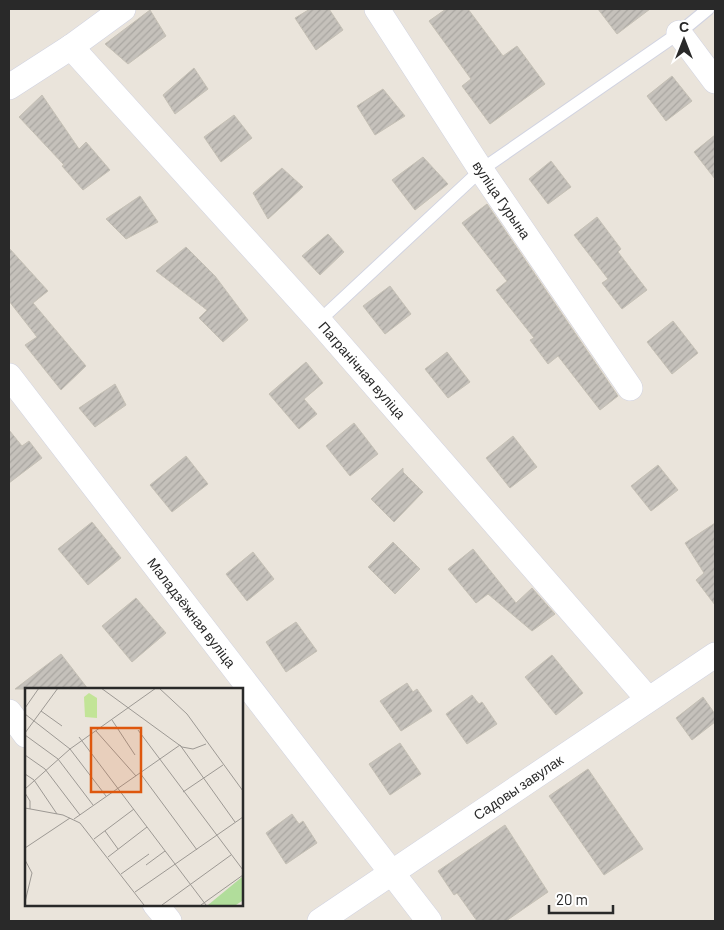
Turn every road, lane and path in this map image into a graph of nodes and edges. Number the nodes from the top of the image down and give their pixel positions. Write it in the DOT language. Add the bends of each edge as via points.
graph roads {
  1 [pos="123,9"];
  2 [pos="376,9"];
  3 [pos="708,9"];
  4 [pos="679,33"];
  5 [pos="71,47"];
  6 [pos="715,81"];
  7 [pos="9,86"];
  8 [pos="481,170"];
  9 [pos="319,321"];
  10 [pos="9,376"];
  11 [pos="630,388"];
  12 [pos="714,659"];
  13 [pos="648,699"];
  14 [pos="9,712"];
  15 [pos="25,734"];
  16 [pos="391,872"];
  17 [pos="157,905"];
  18 [pos="169,921"];
  19 [pos="320,921"];
  20 [pos="429,921"];
  1 -- 5 [label="street"];
  2 -- 8 [label="street, вуліца Гурына"];
  3 -- 4 [label="lane"];
  4 -- 6 [label="street"];
  4 -- 8 [label="lane"];
  5 -- 7 [label="street"];
  5 -- 9 [label="street, Пагранічная вуліца"];
  8 -- 9 [label="lane"];
  8 -- 11 [label="street, вуліца Гурына"];
  9 -- 13 [label="street, Пагранічная вуліца"];
  10 -- 16 [label="street, Маладзёжная вуліца"];
  12 -- 13 [label="street, Садовы завулак"];
  13 -- 16 [label="street, Садовы завулак"];
  14 -- 15 [label="street"];
  16 -- 19 [label="street, Садовы завулак"];
  16 -- 20 [label="street, Маладзёжная вуліца"];
  17 -- 18 [label="street"];
}
